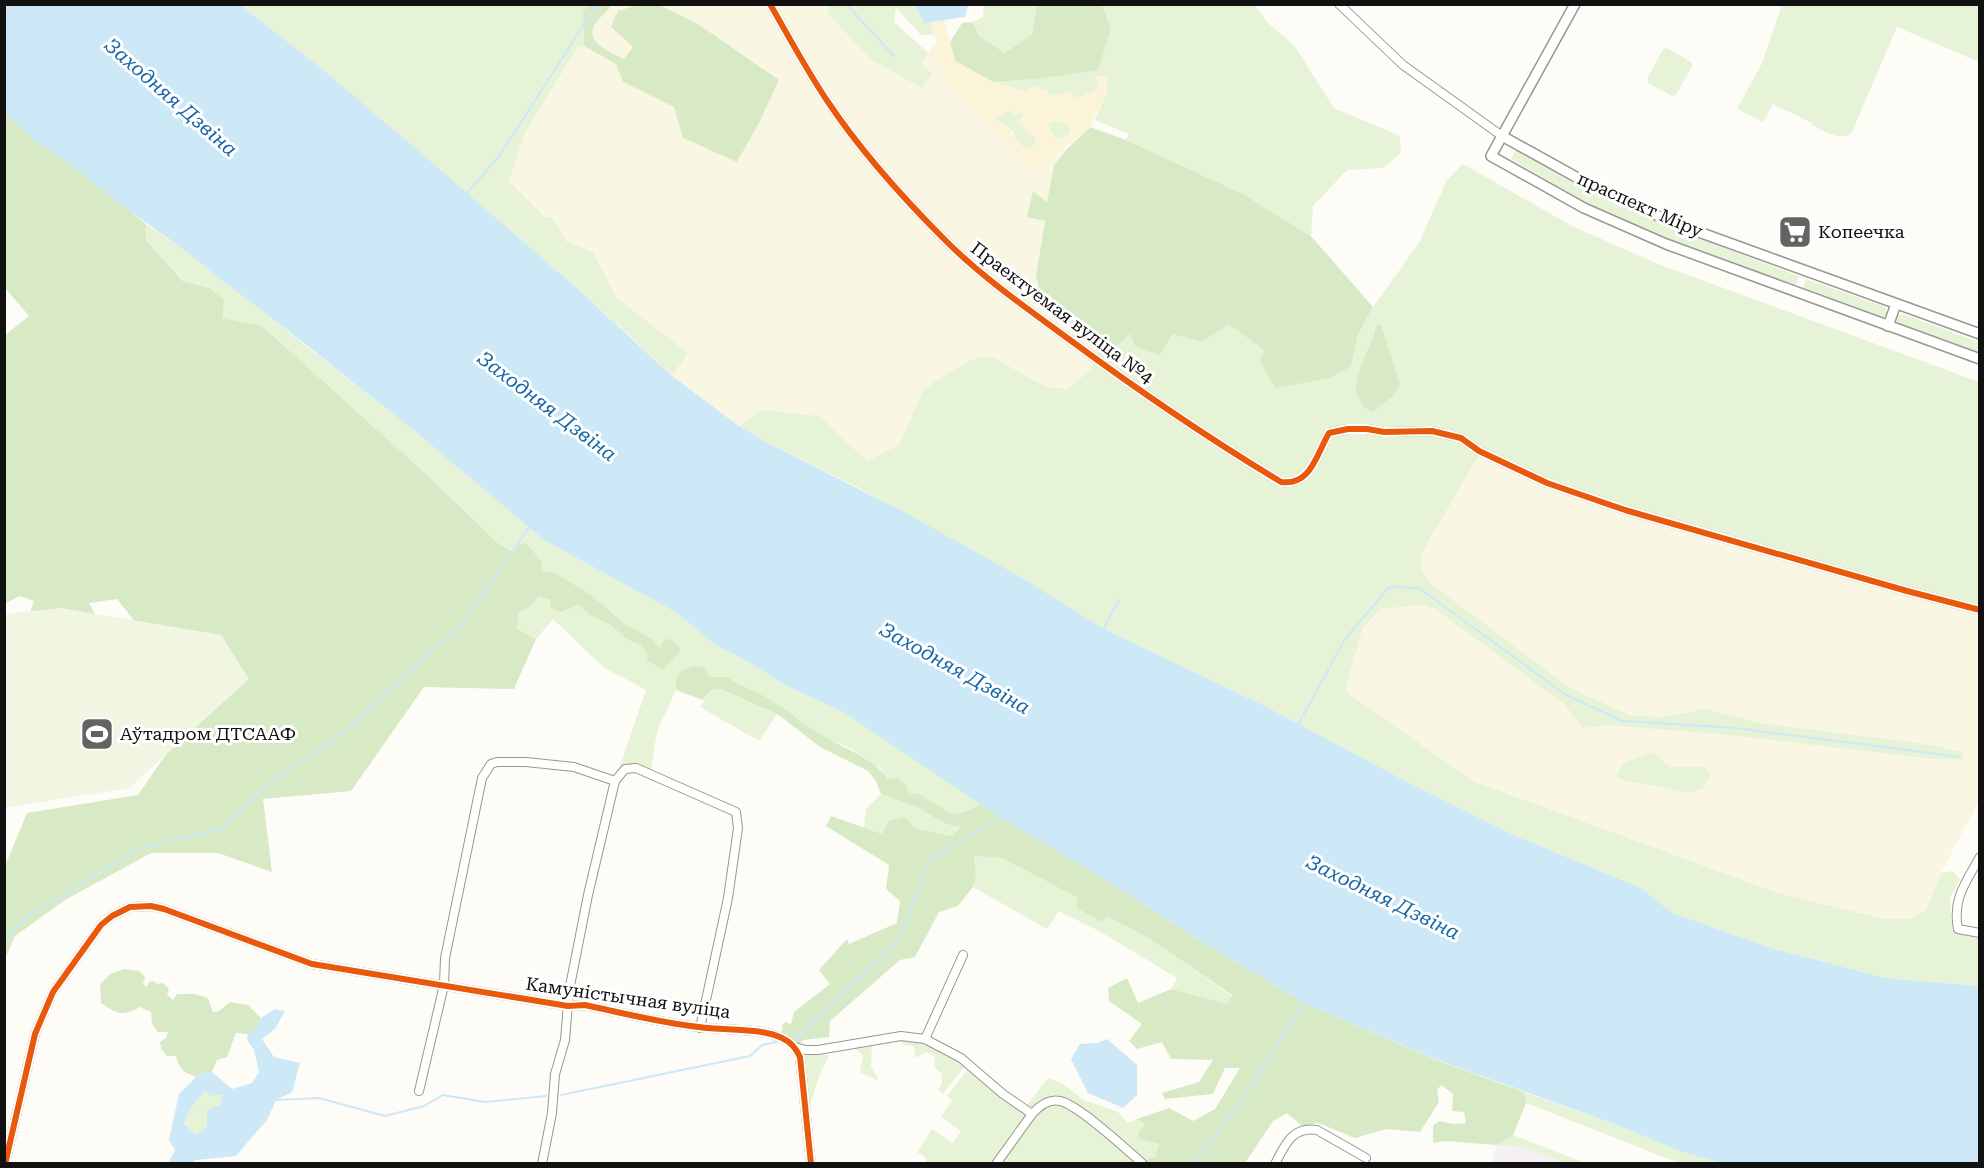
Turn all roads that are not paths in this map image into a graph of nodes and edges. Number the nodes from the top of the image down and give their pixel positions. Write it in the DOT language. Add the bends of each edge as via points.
graph roads {
  1 [pos="770,4"];
  2 [pos="1339,4"];
  3 [pos="1575,4"];
  4 [pos="1502,136"];
  5 [pos="1896,304"];
  6 [pos="1888,326"];
  7 [pos="1980,334"];
  8 [pos="1980,359"];
  9 [pos="1980,610"];
  10 [pos="615,781"];
  11 [pos="1980,856"];
  12 [pos="1980,933"];
  13 [pos="963,955"];
  14 [pos="444,985"];
  15 [pos="568,1006"];
  16 [pos="700,1028"];
  17 [pos="925,1039"];
  18 [pos="795,1047"];
  19 [pos="419,1091"];
  20 [pos="1032,1114"];
  21 [pos="1366,1158"];
  22 [pos="4,1164"];
  23 [pos="542,1164"];
  24 [pos="811,1164"];
  25 [pos="996,1164"];
  26 [pos="1143,1164"];
  27 [pos="1275,1164"];
  1 -- 9 [label="street, Праектуемая вуліца №4" via="848,129 947,242 1006,294 1147,397 1281,482 1292,484 1308,473 1329,433 1348,429 1432,431 1461,438 1479,451 1547,483 1625,510"];
  2 -- 4 [label="street, праспект Міру" via="1403,65"];
  3 -- 4 [label="street"];
  4 -- 5 [label="street, праспект Міру" via="1594,187 1674,223"];
  4 -- 6 [label="street, праспект Міру" via="1491,156 1584,208 1665,244"];
  5 -- 6 [label="street"];
  5 -- 7 [label="street, праспект Міру"];
  6 -- 8 [label="street, праспект Міру"];
  10 -- 14 [label="street" via="574,767 526,762 497,762 484,772 446,958"];
  10 -- 15 [label="street, Камуністычная вуліца" via="588,895"];
  10 -- 16 [label="street" via="625,769 636,768 728,807 738,816 728,898"];
  11 -- 12 [label="street" via="1955,914 1958,929"];
  13 -- 17 [label="street"];
  14 -- 15 [label="street, Камуністычная вуліца"];
  14 -- 19 [label="street"];
  14 -- 22 [label="street, Камуністычная вуліца" via="312,964 164,909 142,905 123,909 101,926 44,1010"];
  15 -- 16 [label="street, Камуністычная вуліца" via="585,1005"];
  15 -- 23 [label="street, Камуністычная вуліца"];
  16 -- 18 [label="street, Камуністычная вуліца" via="774,1035"];
  17 -- 18 [label="street" via="901,1036 818,1050"];
  17 -- 20 [label="street" via="961,1058"];
  18 -- 24 [label="street" via="802,1070"];
  20 -- 25 [label="street"];
  20 -- 26 [label="street" via="1047,1102 1062,1101 1102,1128"];
  21 -- 27 [label="street" via="1309,1129 1289,1139"];
}
